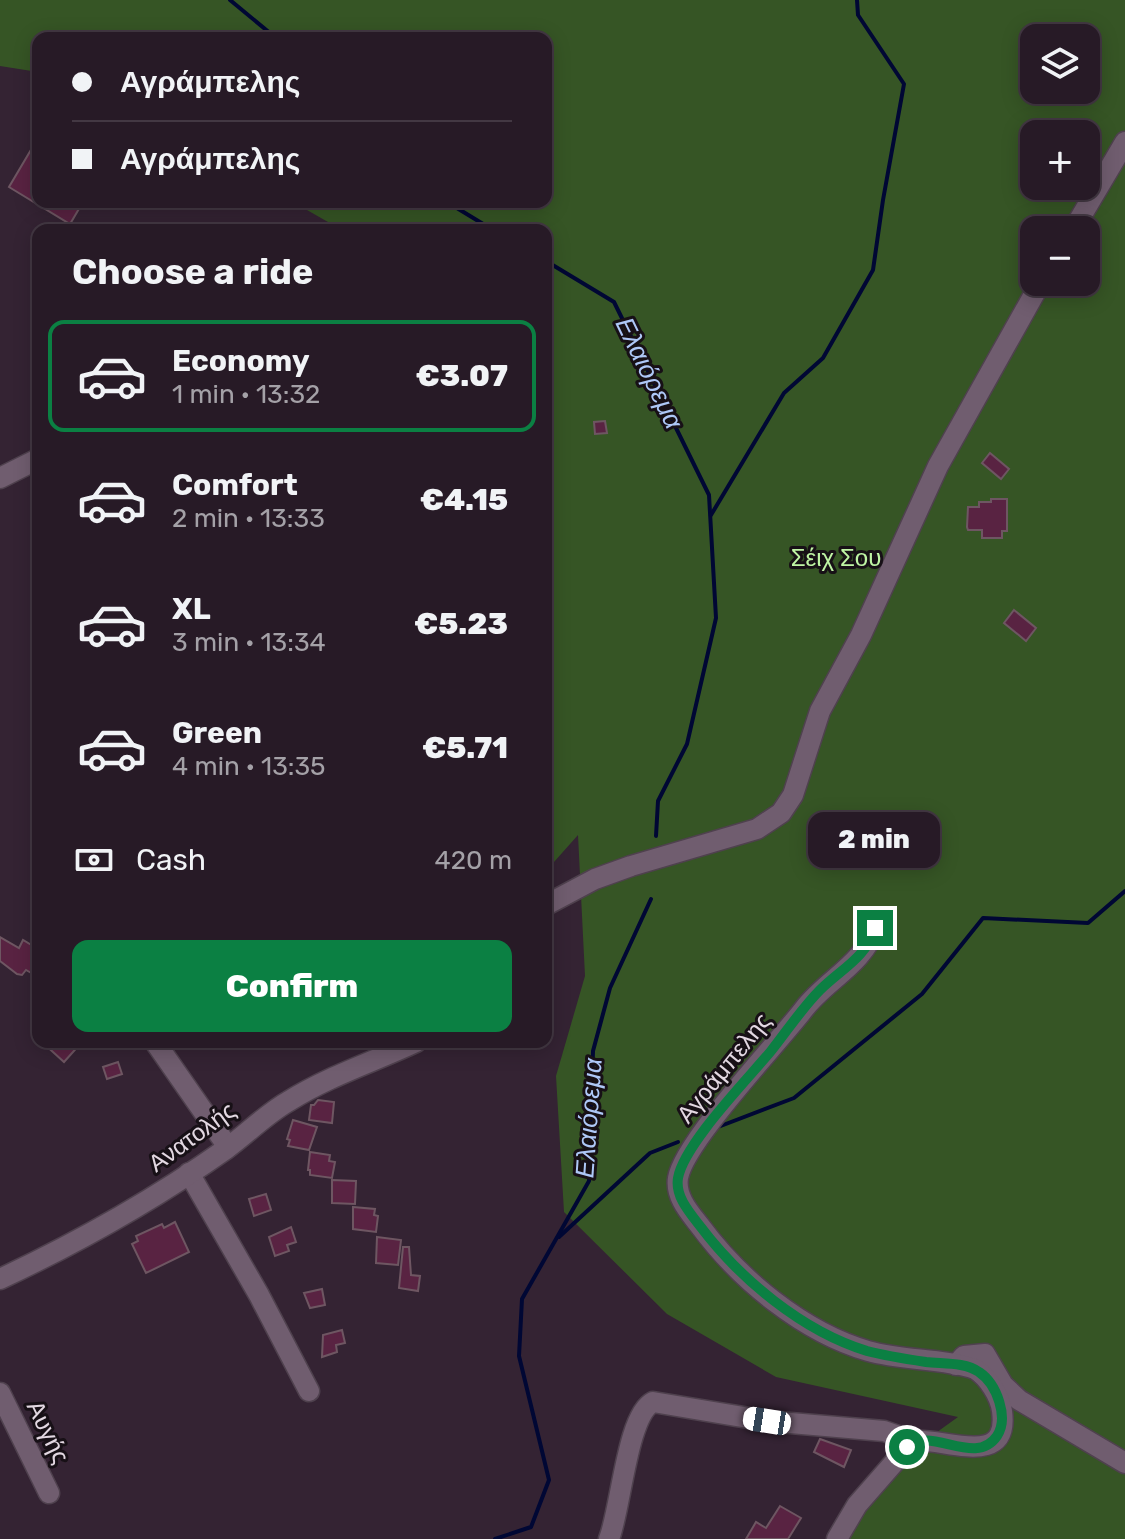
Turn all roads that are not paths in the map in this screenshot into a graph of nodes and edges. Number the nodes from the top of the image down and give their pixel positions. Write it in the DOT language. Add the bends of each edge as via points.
graph roads {
  1 [pos="1125,142"];
  2 [pos="1081,216"];
  3 [pos="1033,296"];
  4 [pos="32,469"];
  5 [pos="0,478"];
  6 [pos="552,902"];
  7 [pos="875,928"];
  8 [pos="159,1048"];
  9 [pos="403,1048"];
  10 [pos="228,1147"];
  11 [pos="189,1173"];
  12 [pos="0,1279"];
  13 [pos="956,1365"];
  14 [pos="309,1391"];
  15 [pos="0,1393"];
  16 [pos="913,1441"];
  17 [pos="1125,1463"];
  18 [pos="49,1493"];
  19 [pos="609,1539"];
  20 [pos="837,1539"];
  1 -- 2 [label="street"];
  3 -- 6 [label="street" via="938,466 820,711 784,810 749,832 613,872"];
  4 -- 5 [label="street"];
  7 -- 13 [label="street, Αγράμπελης" via="861,954 816,994 710,1123 680,1172 678,1189 722,1254 793,1313 868,1351"];
  8 -- 10 [label="street"];
  9 -- 10 [label="street, Ανατολής" via="296,1096"];
  10 -- 11 [label="street, Ανατολής"];
  11 -- 12 [label="street, Ανατολής" via="94,1233"];
  11 -- 14 [label="street"];
  13 -- 16 [label="street, Αγράμπελης" via="975,1369 987,1380 1002,1410 999,1433 978,1448"];
  13 -- 17 [label="street" via="964,1356 985,1354 1019,1400"];
  15 -- 18 [label="street, Αυγής"];
  16 -- 19 [label="street, Αγράμπελης" via="888,1432 767,1421 653,1402 635,1429"];
  16 -- 20 [label="street" via="857,1505"];
}
